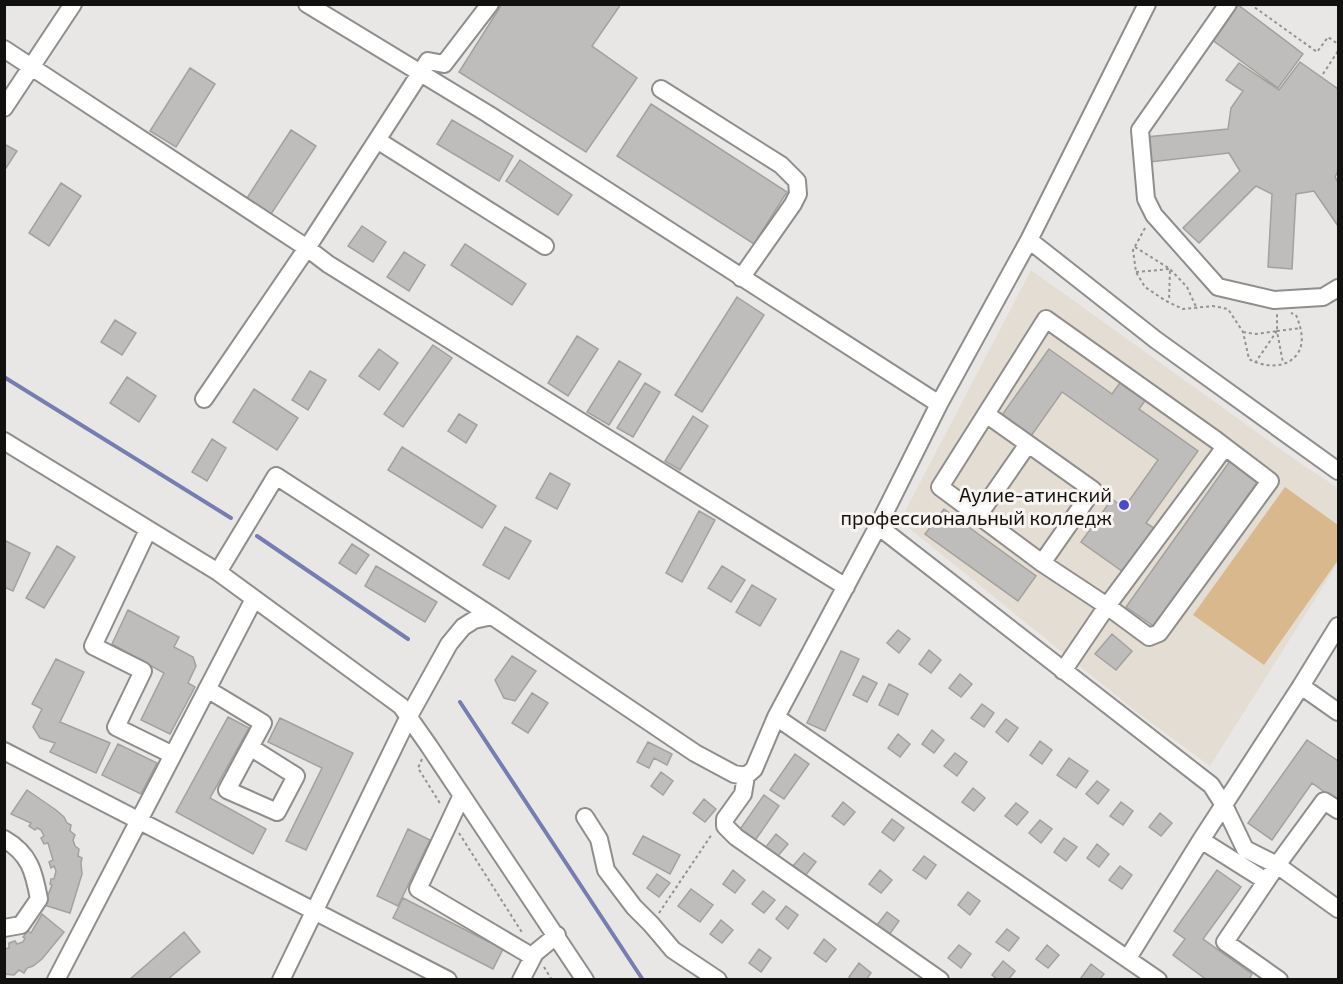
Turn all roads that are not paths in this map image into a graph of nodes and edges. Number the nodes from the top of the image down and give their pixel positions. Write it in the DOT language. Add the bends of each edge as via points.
graph roads {
  1 [pos="73,4"];
  2 [pos="307,4"];
  3 [pos="489,4"];
  4 [pos="1147,4"];
  5 [pos="1228,4"];
  6 [pos="4,49"];
  7 [pos="32,68"];
  8 [pos="420,72"];
  9 [pos="661,89"];
  10 [pos="4,108"];
  11 [pos="377,140"];
  12 [pos="1029,240"];
  13 [pos="545,246"];
  14 [pos="307,248"];
  15 [pos="741,278"];
  16 [pos="1338,288"];
  17 [pos="204,399"];
  18 [pos="939,404"];
  19 [pos="986,414"];
  20 [pos="4,441"];
  21 [pos="1028,444"];
  22 [pos="1225,447"];
  23 [pos="1338,471"];
  24 [pos="978,516"];
  25 [pos="878,526"];
  26 [pos="148,530"];
  27 [pos="1042,563"];
  28 [pos="218,572"];
  29 [pos="846,587"];
  30 [pos="254,599"];
  31 [pos="1107,606"];
  32 [pos="492,616"];
  33 [pos="1338,626"];
  34 [pos="1063,671"];
  35 [pos="1301,686"];
  36 [pos="207,689"];
  37 [pos="1338,712"];
  38 [pos="409,716"];
  39 [pos="776,717"];
  40 [pos="250,747"];
  41 [pos="4,751"];
  42 [pos="173,755"];
  43 [pos="747,776"];
  44 [pos="462,795"];
  45 [pos="1224,805"];
  46 [pos="1338,810"];
  47 [pos="585,817"];
  48 [pos="140,819"];
  49 [pos="4,839"];
  50 [pos="1201,840"];
  51 [pos="1277,865"];
  52 [pos="1266,882"];
  53 [pos="1338,909"];
  54 [pos="314,912"];
  55 [pos="4,928"];
  56 [pos="557,935"];
  57 [pos="534,955"];
  58 [pos="1128,958"];
  59 [pos="1152,978"];
  60 [pos="1278,979"];
  61 [pos="56,980"];
  62 [pos="281,980"];
  63 [pos="448,980"];
  64 [pos="521,980"];
  65 [pos="585,980"];
  66 [pos="718,980"];
  67 [pos="940,980"];
  1 -- 7 [label="street"];
  2 -- 8 [label="street"];
  3 -- 8 [label="street" via="444,64 428,61"];
  4 -- 12 [label="street"];
  5 -- 16 [label="street" via="1140,130 1146,199 1154,215 1218,287 1276,303 1323,297"];
  6 -- 7 [label="street"];
  7 -- 10 [label="street"];
  7 -- 14 [label="street"];
  8 -- 11 [label="street"];
  8 -- 15 [label="street"];
  9 -- 15 [label="street" via="781,165 797,181 798,195"];
  11 -- 13 [label="street"];
  11 -- 14 [label="street"];
  12 -- 18 [label="street"];
  12 -- 23 [label="street" via="1156,340"];
  14 -- 17 [label="street"];
  14 -- 29 [label="street"];
  15 -- 18 [label="street"];
  18 -- 25 [label="street"];
  19 -- 21 [label="street"];
  19 -- 22 [label="street" via="1046,319"];
  19 -- 24 [label="street" via="940,487"];
  20 -- 26 [label="street"];
  21 -- 24 [label="street"];
  21 -- 27 [label="street" via="1093,490"];
  22 -- 31 [label="street"];
  22 -- 31 [label="street" via="1270,481 1159,633 1149,637"];
  24 -- 27 [label="street"];
  25 -- 29 [label="street"];
  25 -- 34 [label="street"];
  26 -- 28 [label="street"];
  26 -- 42 [label="street" via="93,646 143,671 116,727"];
  27 -- 31 [label="street"];
  28 -- 30 [label="street"];
  28 -- 32 [label="street" via="276,476"];
  29 -- 39 [label="street"];
  30 -- 36 [label="street"];
  30 -- 38 [label="street"];
  31 -- 34 [label="street"];
  32 -- 38 [label="street" via="463,627 449,644"];
  32 -- 43 [label="street" via="695,753 734,774"];
  33 -- 35 [label="street"];
  34 -- 45 [label="street" via="1211,785"];
  35 -- 37 [label="street"];
  35 -- 45 [label="street"];
  36 -- 40 [label="street" via="263,723"];
  36 -- 42 [label="street"];
  38 -- 44 [label="street"];
  38 -- 54 [label="street"];
  39 -- 43 [label="street" via="754,769"];
  39 -- 58 [label="street"];
  41 -- 48 [label="street"];
  42 -- 48 [label="street"];
  43 -- 67 [label="street" via="743,794 725,819 725,826"];
  44 -- 56 [label="street"];
  44 -- 57 [label="street" via="418,889"];
  45 -- 50 [label="street"];
  45 -- 51 [label="street" via="1245,849"];
  46 -- 51 [label="street" via="1324,801"];
  47 -- 66 [label="street" via="600,838 606,870 634,908 674,950"];
  48 -- 54 [label="street"];
  48 -- 61 [label="street"];
  49 -- 55 [label="street" via="14,844 33,868 39,899 21,925"];
  50 -- 52 [label="street"];
  50 -- 58 [label="street"];
  51 -- 52 [label="street"];
  51 -- 53 [label="street"];
  52 -- 60 [label="street" via="1225,942"];
  54 -- 62 [label="street"];
  54 -- 63 [label="street"];
  56 -- 57 [label="street"];
  56 -- 65 [label="street"];
  57 -- 64 [label="street"];
  58 -- 59 [label="street"];
}
